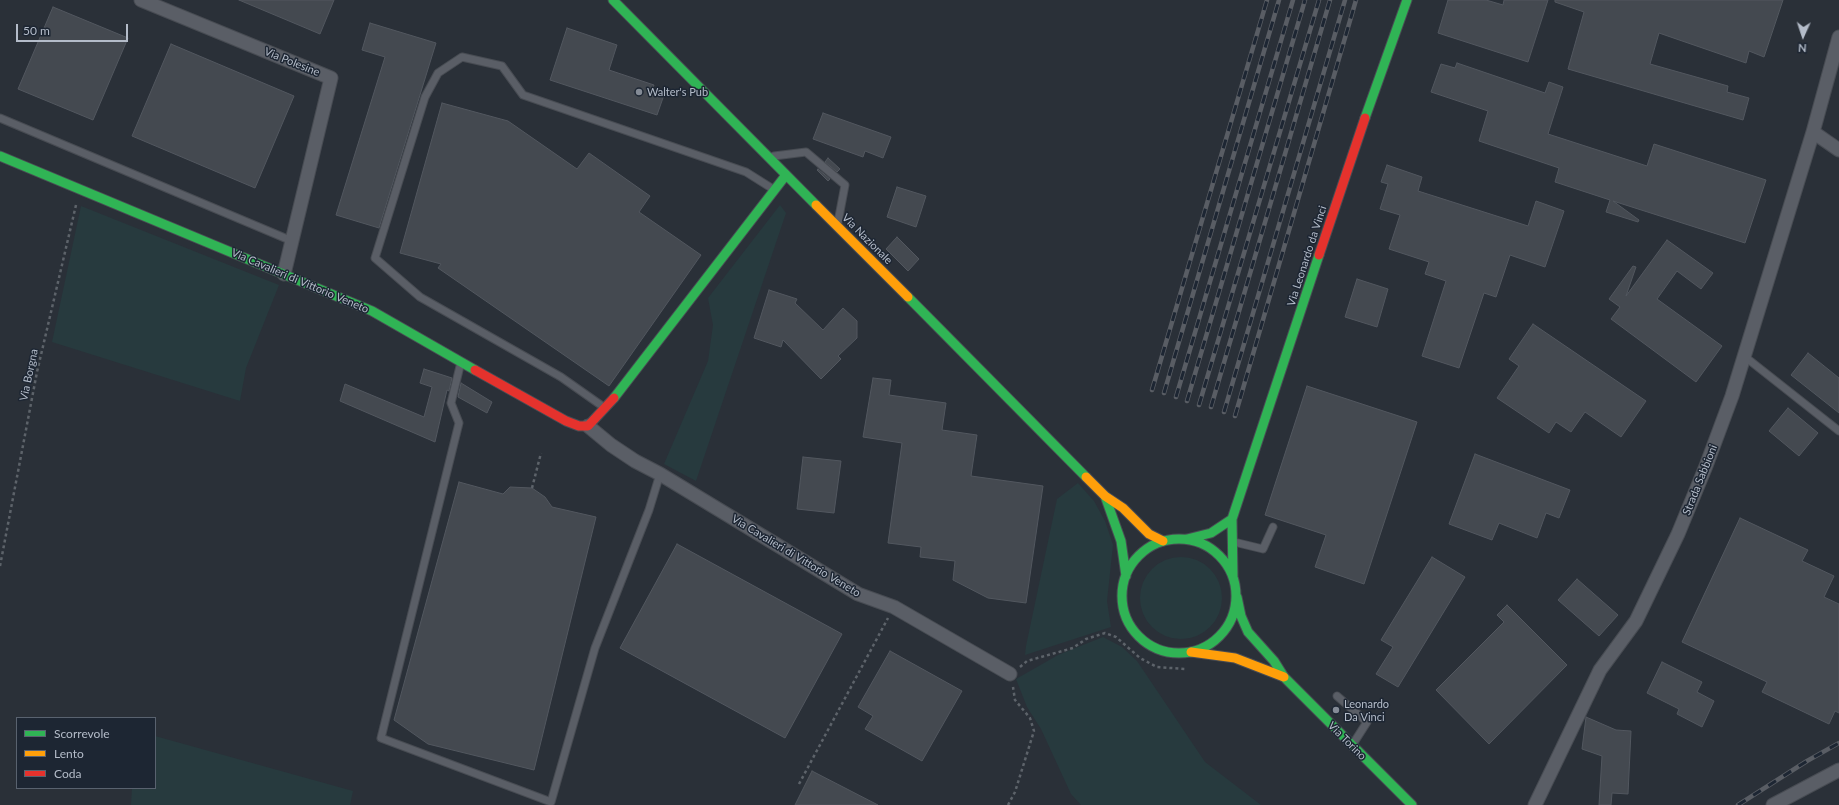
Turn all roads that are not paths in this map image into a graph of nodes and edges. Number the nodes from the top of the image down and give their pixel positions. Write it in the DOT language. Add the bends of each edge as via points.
graph roads {
  1 [pos="141,0"];
  2 [pos="613,0"];
  3 [pos="1407,0"];
  4 [pos="1839,36"];
  5 [pos="0,118"];
  6 [pos="1813,132"];
  7 [pos="1839,150"];
  8 [pos="0,156"];
  9 [pos="768,157"];
  10 [pos="786,175"];
  11 [pos="773,189"];
  12 [pos="838,226"];
  13 [pos="292,241"];
  14 [pos="284,274"];
  15 [pos="1744,356"];
  16 [pos="461,362"];
  17 [pos="606,409"];
  18 [pos="588,426"];
  19 [pos="1839,431"];
  20 [pos="660,474"];
  21 [pos="1105,496"];
  22 [pos="1232,519"];
  23 [pos="1273,527"];
  24 [pos="1187,539"];
  25 [pos="1163,541"];
  26 [pos="1232,541"];
  27 [pos="1126,576"];
  28 [pos="1233,576"];
  29 [pos="1236,592"];
  30 [pos="1190,652"];
  31 [pos="1010,674"];
  32 [pos="1284,677"];
  33 [pos="1337,696"];
  34 [pos="1351,746"];
  35 [pos="1839,770"];
  36 [pos="1412,805"];
  37 [pos="1535,805"];
  38 [pos="1772,805"];
  1 -- 13 [label="street, Via Polesine" via="331,78"];
  2 -- 9 [label="street, Via Nazionale"];
  3 -- 22 [label="street, Via Leonardo da Vinci" via="1358,138"];
  4 -- 6 [label="street, Strada Sabbioni"];
  5 -- 13 [label="lane"];
  6 -- 7 [label="street"];
  6 -- 15 [label="street, Strada Sabbioni"];
  8 -- 14 [label="street, Via Cavalieri di Vittorio Veneto"];
  9 -- 10 [label="street, Via Nazionale"];
  9 -- 12 [label="lane" via="806,152 845,185"];
  10 -- 11 [label="street"];
  10 -- 12 [label="street, Via Nazionale"];
  11 -- 17 [label="street"];
  11 -- 17 [label="lane" via="746,172 523,95 502,66 462,57 438,73 425,97 375,258 420,297 561,376"];
  12 -- 21 [label="street, Via Nazionale"];
  13 -- 14 [label="street, Via Polesine"];
  14 -- 16 [label="street, Via Cavalieri di Vittorio Veneto" via="372,311"];
  15 -- 19 [label="lane"];
  15 -- 37 [label="street, Strada Sabbioni" via="1714,445 1678,534 1636,621 1600,670"];
  16 -- 18 [label="street, Via Cavalieri di Vittorio Veneto" via="566,421"];
  16 -- 20 [label="lane" via="451,403 459,423 381,738 551,802 595,648 649,510"];
  17 -- 18 [label="street"];
  18 -- 20 [label="street, Via Cavalieri di Vittorio Veneto" via="611,445"];
  20 -- 31 [label="street, Via Cavalieri di Vittorio Veneto" via="858,594 894,607"];
  21 -- 25 [label="street, Via Nazionale" via="1124,508 1149,534"];
  21 -- 27 [label="street, Via Nazionale" via="1121,541"];
  22 -- 24 [label="street" via="1211,533"];
  22 -- 26 [label="street, Via Leonardo da Vinci"];
  23 -- 26 [label="lane" via="1263,549"];
  24 -- 25 [label="street"];
  24 -- 28 [label="street" via="1207,546 1217,553"];
  25 -- 27 [label="street" via="1144,551 1133,562"];
  26 -- 28 [label="street, Via Leonardo da Vinci"];
  27 -- 30 [label="street" via="1122,603 1135,632 1155,648 1167,652"];
  28 -- 29 [label="street"];
  29 -- 30 [label="street" via="1234,615 1224,632 1211,644"];
  29 -- 32 [label="street, Via Torino" via="1248,632 1274,661"];
  30 -- 32 [label="street, Via Torino" via="1235,658"];
  32 -- 34 [label="street, Via Torino"];
  33 -- 34 [label="lane" via="1367,722"];
  34 -- 36 [label="street, Via Torino"];
  35 -- 38 [label="street"];
}
